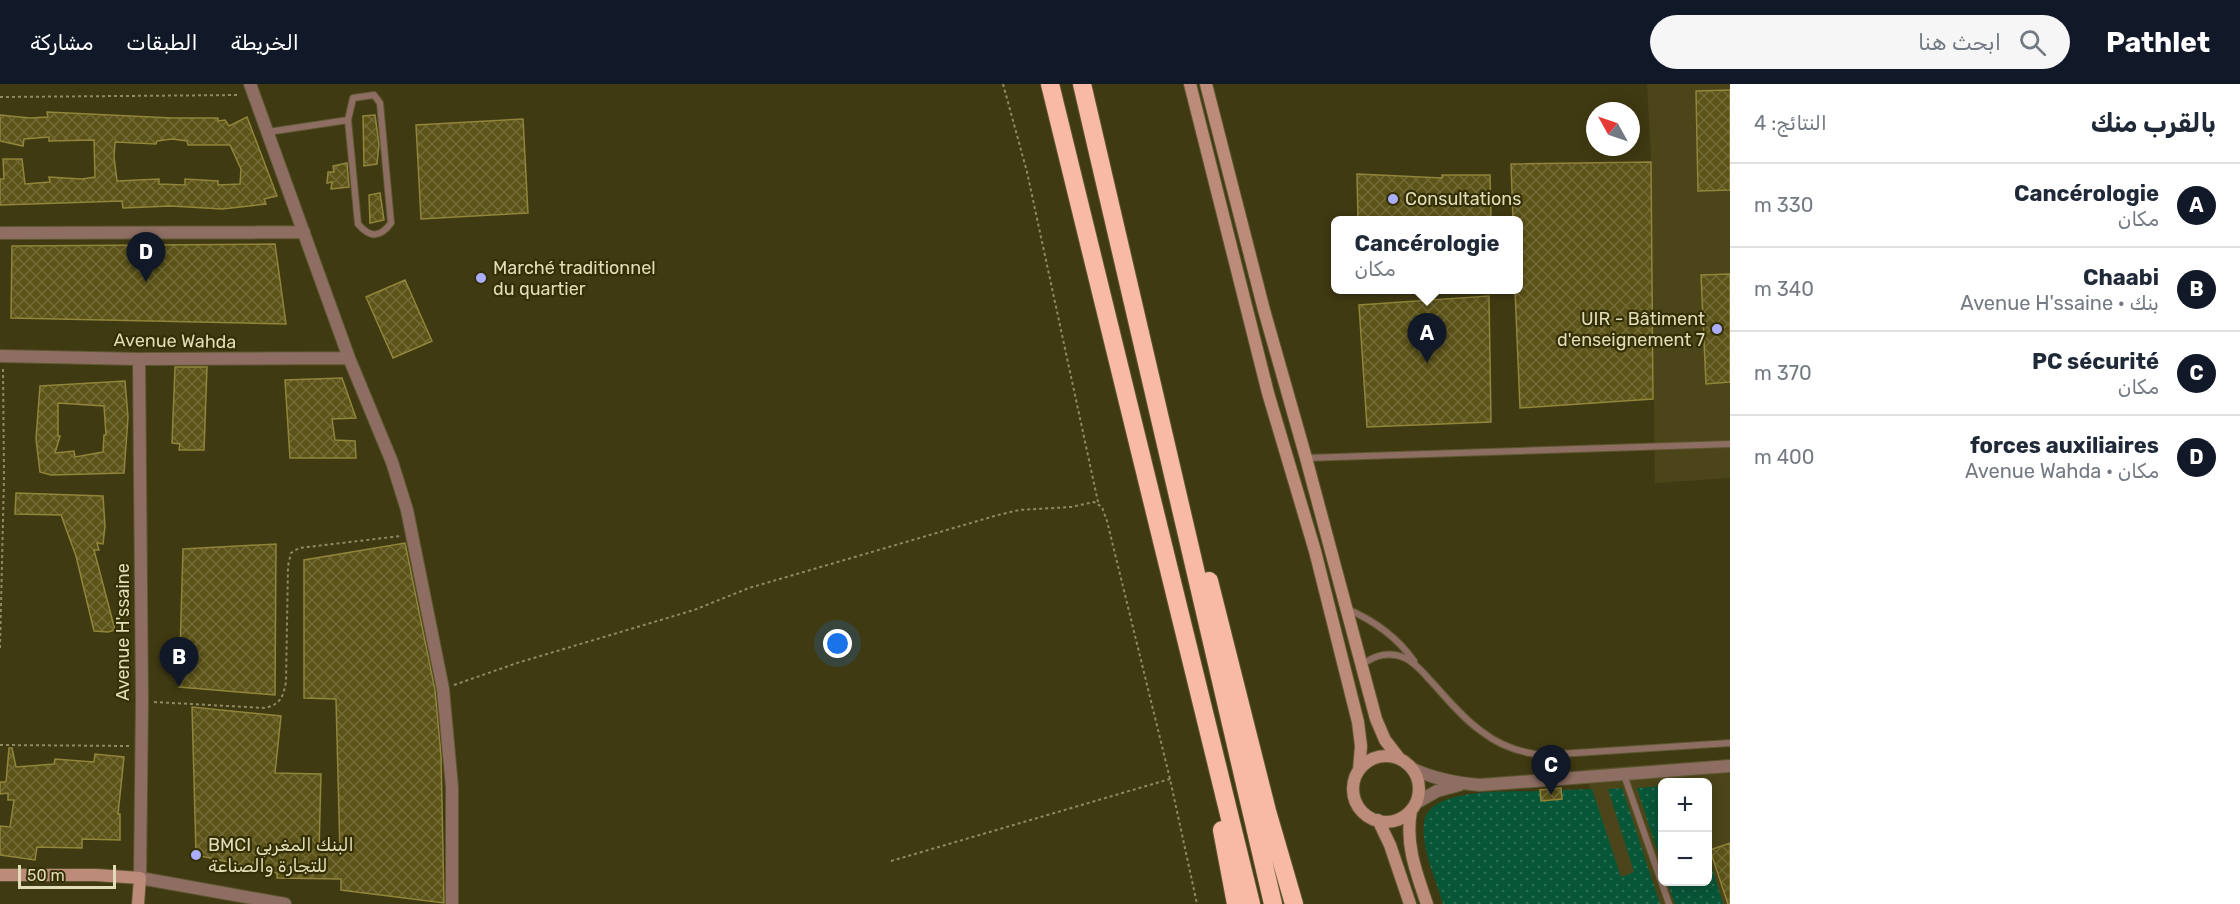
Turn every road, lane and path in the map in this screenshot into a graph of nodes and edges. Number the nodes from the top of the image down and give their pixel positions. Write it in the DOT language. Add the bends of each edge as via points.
graph roads {
  1 [pos="1003,84"];
  2 [pos="1050,84"];
  3 [pos="1082,84"];
  4 [pos="1190,84"];
  5 [pos="1206,84"];
  6 [pos="252,89"];
  7 [pos="0,97"];
  8 [pos="348,120"];
  9 [pos="268,132"];
  10 [pos="304,232"];
  11 [pos="0,233"];
  12 [pos="1,356"];
  13 [pos="349,358"];
  14 [pos="139,359"];
  15 [pos="1153,382"];
  16 [pos="1730,444"];
  17 [pos="1306,458"];
  18 [pos="1099,504"];
  19 [pos="413,535"];
  20 [pos="1,554"];
  21 [pos="1346,608"];
  22 [pos="0,648"];
  23 [pos="1361,666"];
  24 [pos="1417,667"];
  25 [pos="443,688"];
  26 [pos="142,701"];
  27 [pos="1730,743"];
  28 [pos="0,745"];
  29 [pos="142,746"];
  30 [pos="1213,748"];
  31 [pos="1399,758"];
  32 [pos="1730,766"];
  33 [pos="1413,769"];
  34 [pos="1359,770"];
  35 [pos="1624,775"];
  36 [pos="1170,779"];
  37 [pos="1463,784"];
  38 [pos="1413,807"];
  39 [pos="1378,820"];
  40 [pos="891,861"];
  41 [pos="0,875"];
  42 [pos="140,878"];
  43 [pos="138,904"];
  44 [pos="285,904"];
  45 [pos="452,904"];
  46 [pos="1197,904"];
  47 [pos="1236,904"];
  48 [pos="1251,904"];
  49 [pos="1273,904"];
  50 [pos="1294,904"];
  51 [pos="1410,904"];
  52 [pos="1426,904"];
  53 [pos="1669,904"];
  1 -- 18 [label="path" via="1027,172"];
  2 -- 30 [label="highway"];
  3 -- 15 [label="highway"];
  4 -- 34 [label="street" via="1268,393 1315,551 1355,710 1360,734"];
  5 -- 17 [label="street"];
  6 -- 7 [label="path"];
  6 -- 9 [label="street"];
  8 -- 8 [label="lane" via="353,98 374,96 380,103 392,224 380,235 372,236 358,224"];
  8 -- 9 [label="lane"];
  9 -- 10 [label="street"];
  10 -- 11 [label="street"];
  10 -- 13 [label="street"];
  12 -- 14 [label="street, Avenue Wahda"];
  12 -- 20 [label="path"];
  13 -- 14 [label="street, Avenue Wahda"];
  13 -- 19 [label="street" via="392,462"];
  14 -- 26 [label="street, Avenue H'ssaine"];
  15 -- 49 [label="highway" via="1203,613"];
  15 -- 50 [label="highway" via="1171,414 1208,578"];
  16 -- 17 [label="lane"];
  17 -- 21 [label="street"];
  18 -- 25 [label="path" via="1087,502 998,515 749,588 694,610"];
  18 -- 36 [label="path" via="1107,521"];
  19 -- 25 [label="street"];
  19 -- 26 [label="path" via="299,548 291,553 286,682 279,703 265,708"];
  20 -- 22 [label="path"];
  21 -- 23 [label="street"];
  21 -- 24 [label="lane" via="1394,637"];
  23 -- 24 [label="lane" via="1374,657 1390,654"];
  23 -- 31 [label="street" via="1376,719"];
  24 -- 27 [label="lane" via="1480,731 1524,754"];
  25 -- 45 [label="street" via="452,788"];
  26 -- 29 [label="street, Avenue H'ssaine"];
  28 -- 29 [label="path"];
  29 -- 42 [label="street, Avenue H'ssaine"];
  30 -- 47 [label="highway" via="1223,842"];
  30 -- 48 [label="highway"];
  31 -- 33 [label="street"];
  31 -- 34 [label="street" via="1381,756"];
  32 -- 35 [label="street"];
  33 -- 37 [label="street"];
  33 -- 38 [label="street" via="1419,786"];
  34 -- 39 [label="street" via="1353,788 1357,804"];
  35 -- 37 [label="street"];
  35 -- 53 [label="lane"];
  36 -- 40 [label="path"];
  36 -- 46 [label="path"];
  37 -- 38 [label="street" via="1449,786"];
  38 -- 39 [label="street" via="1396,820"];
  38 -- 52 [label="street" via="1409,848"];
  39 -- 51 [label="street"];
  41 -- 42 [label="street"];
  42 -- 43 [label="street, Avenue H'ssaine"];
  42 -- 44 [label="street"];
}
